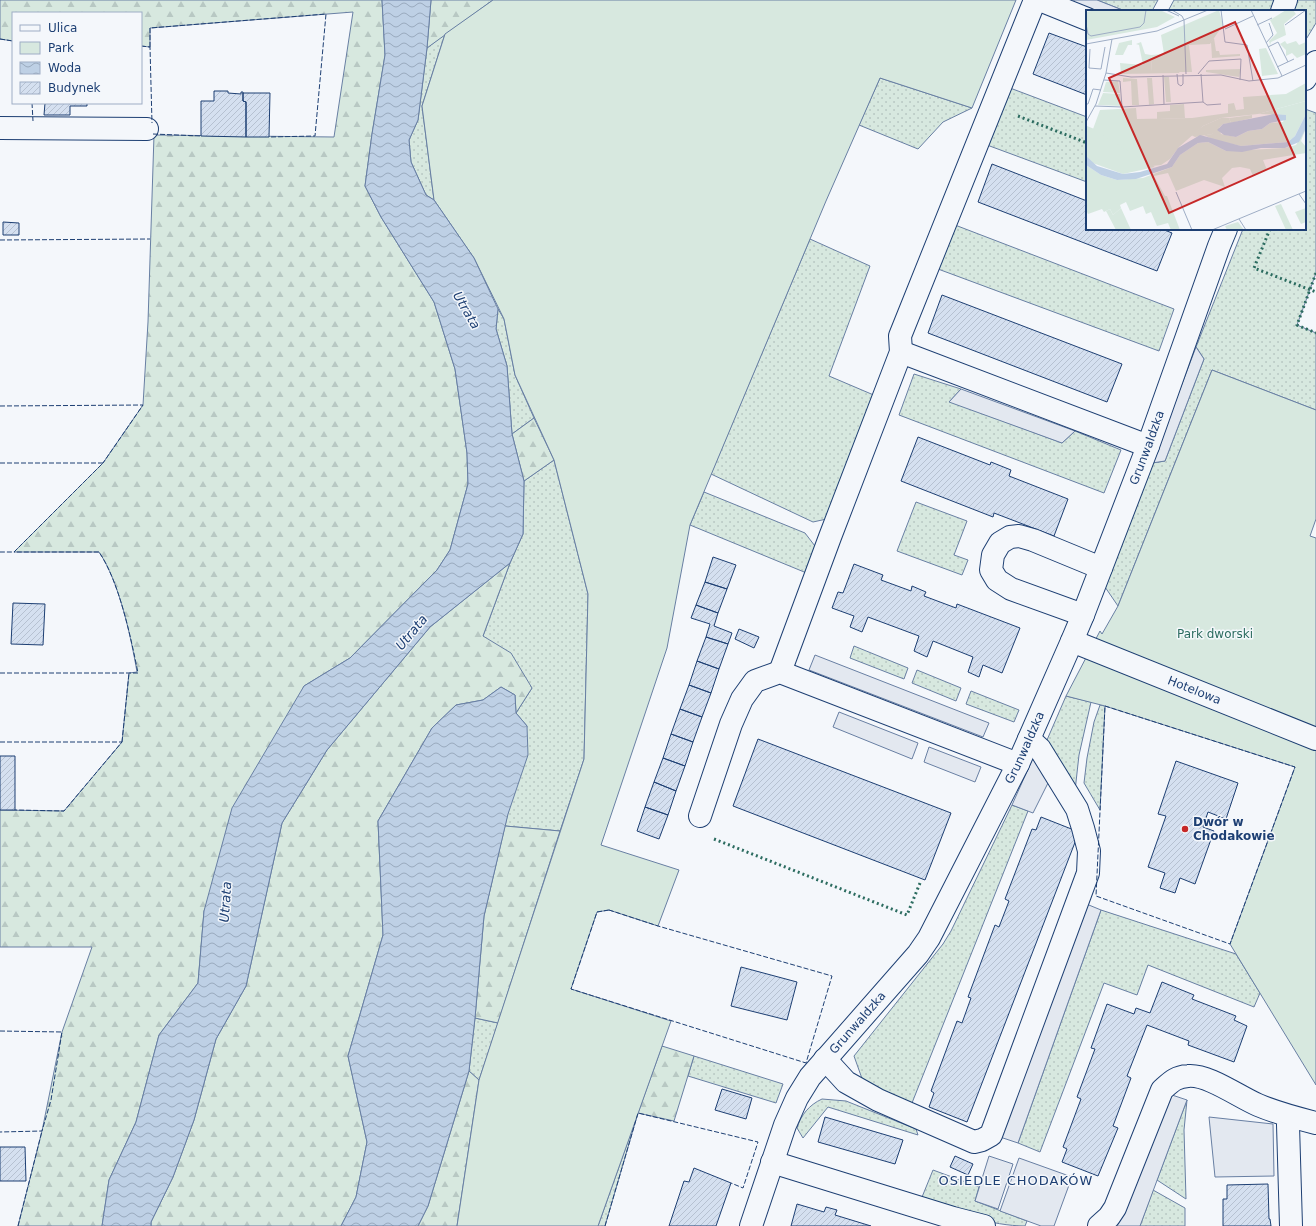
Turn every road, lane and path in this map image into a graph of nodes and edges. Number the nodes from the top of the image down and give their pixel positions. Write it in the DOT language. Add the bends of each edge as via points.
graph roads {
  1 [pos="1035,0"];
  2 [pos="1040,0"];
  3 [pos="1286,0"];
  4 [pos="1282,10"];
  5 [pos="1086,19"];
  6 [pos="1316,62"];
  7 [pos="1306,77"];
  8 [pos="0,128"];
  9 [pos="147,129"];
  10 [pos="1226,230"];
  11 [pos="901,352"];
  12 [pos="1148,446"];
  13 [pos="1101,568"];
  14 [pos="1083,615"];
  15 [pos="1072,641"];
  16 [pos="780,672"];
  17 [pos="1029,739"];
  18 [pos="1316,739"];
  19 [pos="1018,764"];
  20 [pos="700,816"];
  21 [pos="825,1059"];
  22 [pos="1289,1117"];
  23 [pos="1316,1123"];
  24 [pos="772,1162"];
  25 [pos="751,1226"];
  26 [pos="984,1226"];
  27 [pos="1099,1226"];
  28 [pos="1291,1226"];
  1 -- 11 [label="street" via="900,336"];
  2 -- 5 [label="street"];
  3 -- 4 [label="street"];
  6 -- 7 [label="street"];
  8 -- 9 [label="street"];
  10 -- 12 [label="street, Grunwaldzka"];
  11 -- 12 [label="street"];
  11 -- 16 [label="street"];
  12 -- 13 [label="street, Grunwaldzka"];
  13 -- 14 [label="street, Grunwaldzka"];
  13 -- 14 [label="street" via="1019,536 1010,537 1000,543 993,555 991,570 997,580 1012,589"];
  14 -- 15 [label="street, Grunwaldzka"];
  15 -- 17 [label="street, Grunwaldzka"];
  15 -- 18 [label="street, Hotelowa"];
  16 -- 19 [label="street"];
  16 -- 20 [label="street" via="755,681 742,699"];
  17 -- 19 [label="street, Grunwaldzka"];
  17 -- 21 [label="street" via="1040,749 1077,809 1088,851 1088,873 991,1135 974,1142 878,1100 846,1082"];
  19 -- 21 [label="street, Grunwaldzka" via="939,919 918,954"];
  21 -- 24 [label="street, Grunwaldzka" via="797,1098"];
  22 -- 23 [label="street"];
  22 -- 27 [label="street" via="1257,1105 1202,1078 1176,1078 1162,1090 1115,1208"];
  22 -- 28 [label="street"];
  24 -- 25 [label="street, Grunwaldzka"];
  24 -- 26 [label="street"];
}
